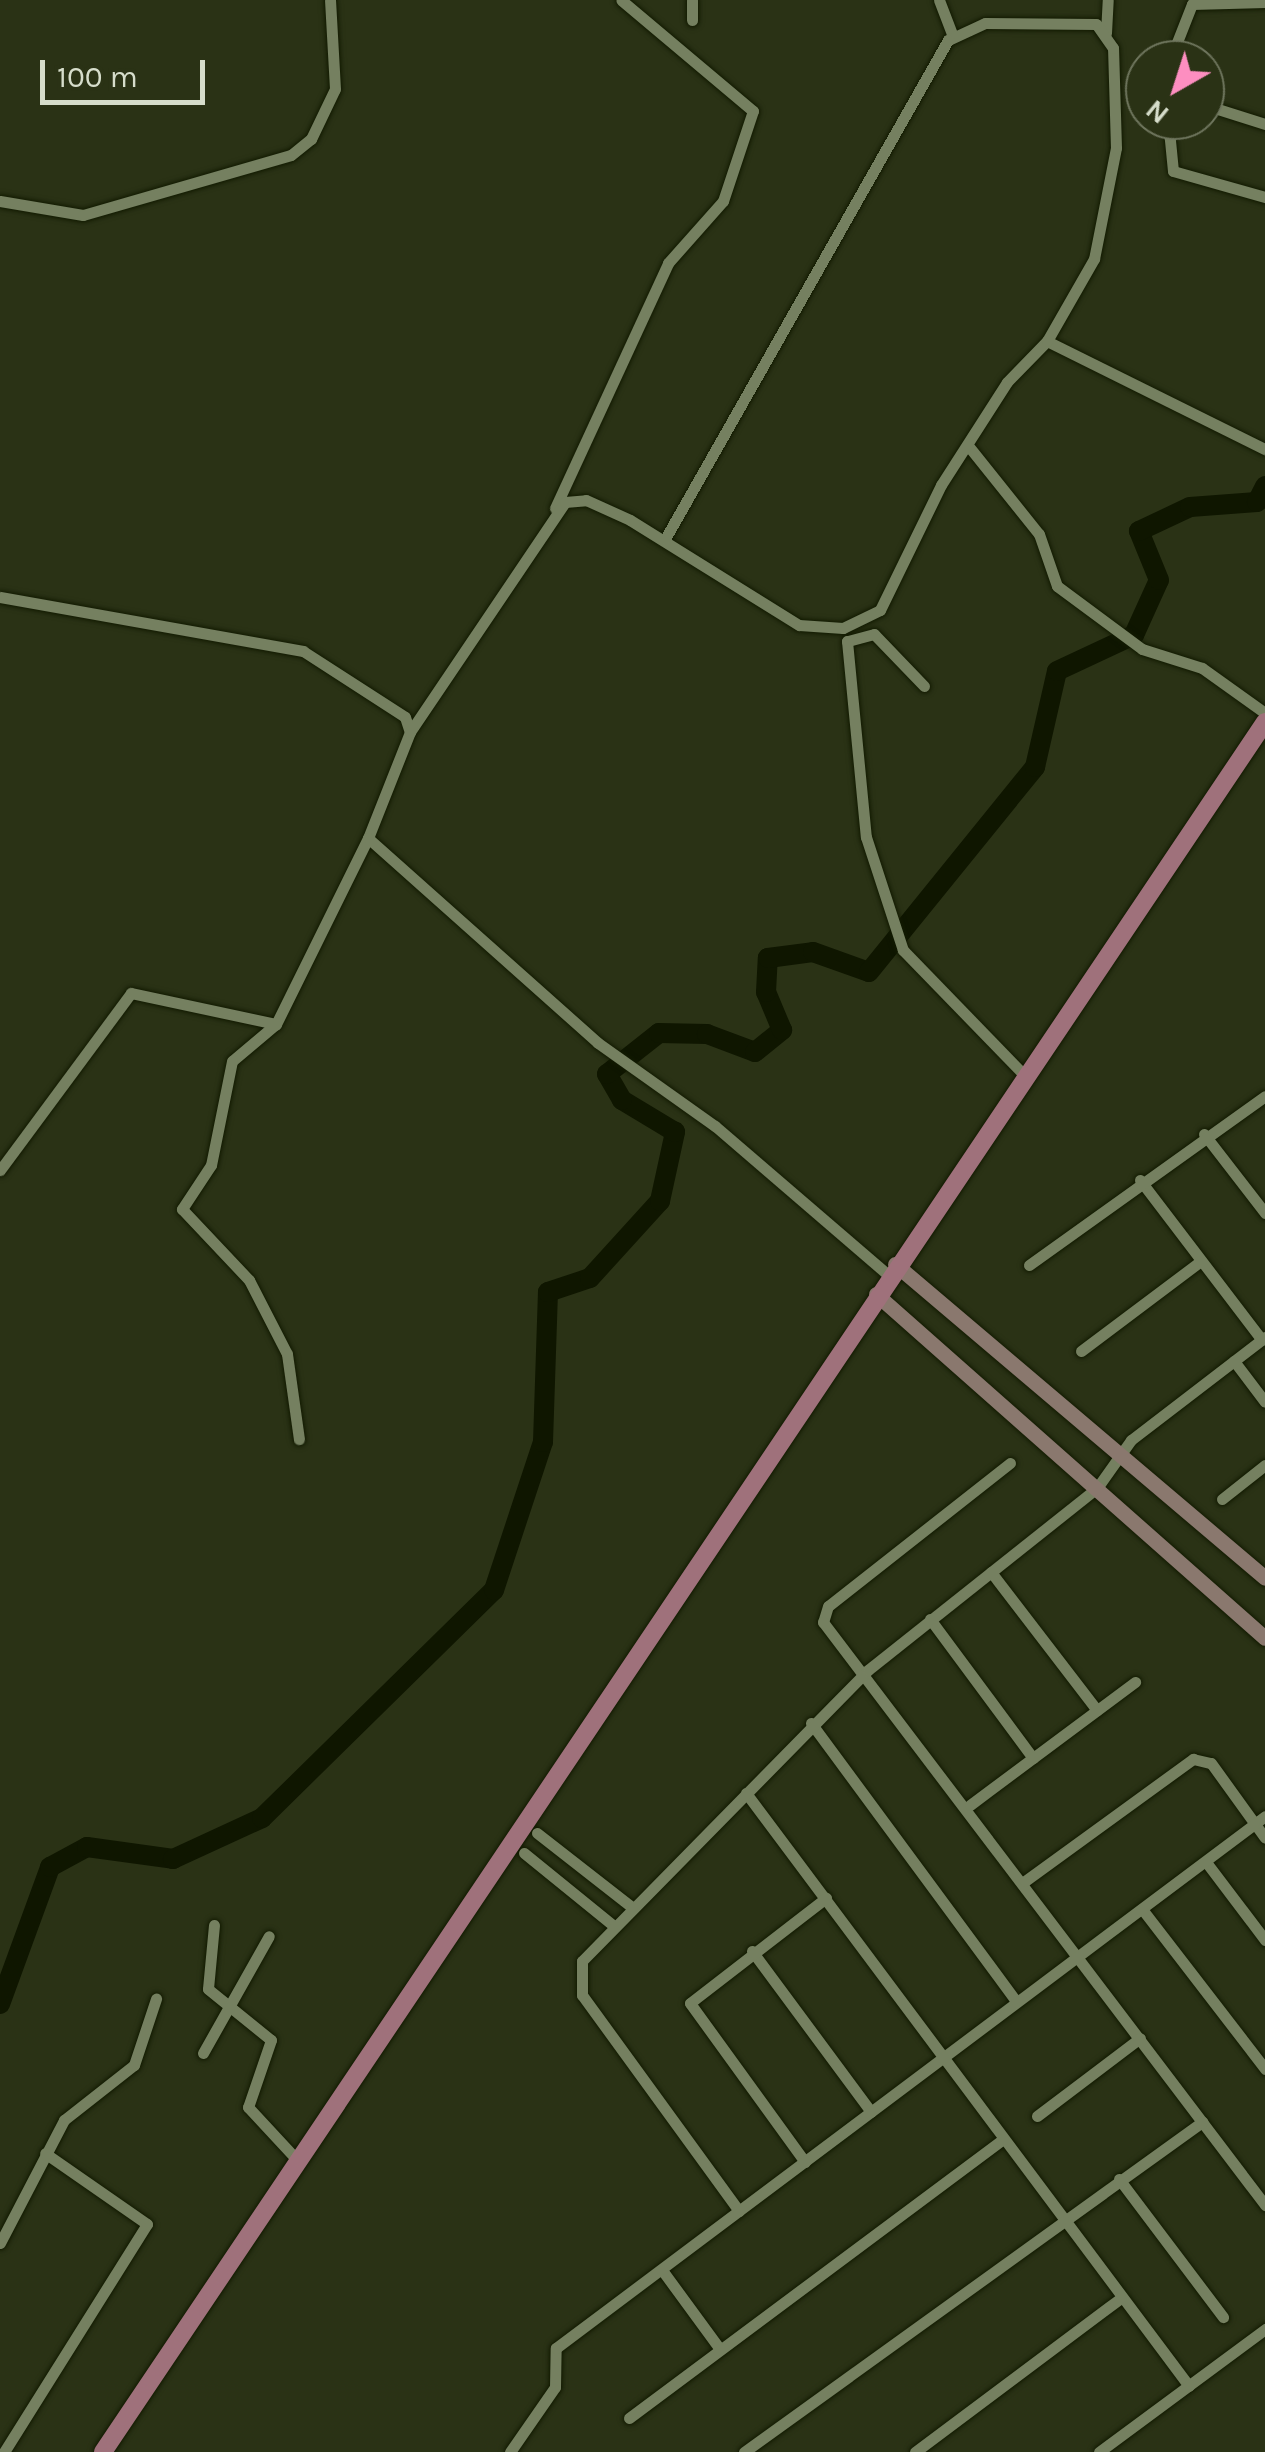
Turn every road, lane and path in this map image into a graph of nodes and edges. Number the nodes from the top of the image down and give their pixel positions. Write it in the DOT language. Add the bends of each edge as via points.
graph roads {
  1 [pos="330,0"];
  2 [pos="621,0"];
  3 [pos="692,0"];
  4 [pos="938,0"];
  5 [pos="1108,0"];
  6 [pos="1265,2"];
  7 [pos="692,20"];
  8 [pos="1106,33"];
  9 [pos="954,36"];
  10 [pos="1178,40"];
  11 [pos="1225,112"];
  12 [pos="1265,124"];
  13 [pos="1168,140"];
  14 [pos="1265,197"];
  15 [pos="0,201"];
  16 [pos="1047,341"];
  17 [pos="970,448"];
  18 [pos="1265,449"];
  19 [pos="554,509"];
  20 [pos="665,539"];
  21 [pos="0,597"];
  22 [pos="924,686"];
  23 [pos="1265,713"];
  24 [pos="1265,722"];
  25 [pos="410,732"];
  26 [pos="368,838"];
  27 [pos="276,1024"];
  28 [pos="1022,1073"];
  29 [pos="1265,1096"];
  30 [pos="1204,1134"];
  31 [pos="0,1170"];
  32 [pos="1140,1180"];
  33 [pos="1265,1212"];
  34 [pos="1201,1262"];
  35 [pos="1028,1265"];
  36 [pos="892,1270"];
  37 [pos="876,1294"];
  38 [pos="1263,1339"];
  39 [pos="1081,1351"];
  40 [pos="1234,1361"];
  41 [pos="1265,1402"];
  42 [pos="298,1439"];
  43 [pos="1123,1457"];
  44 [pos="1010,1464"];
  45 [pos="1265,1465"];
  46 [pos="1097,1488"];
  47 [pos="1222,1499"];
  48 [pos="992,1572"];
  49 [pos="1264,1575"];
  50 [pos="930,1619"];
  51 [pos="1265,1638"];
  52 [pos="868,1670"];
  53 [pos="1135,1682"];
  54 [pos="1097,1710"];
  55 [pos="811,1723"];
  56 [pos="1033,1758"];
  57 [pos="746,1793"];
  58 [pos="970,1806"];
  59 [pos="1260,1820"];
  60 [pos="537,1833"];
  61 [pos="1265,1838"];
  62 [pos="524,1853"];
  63 [pos="1206,1862"];
  64 [pos="1025,1881"];
  65 [pos="826,1898"];
  66 [pos="634,1908"];
  67 [pos="1142,1909"];
  68 [pos="214,1925"];
  69 [pos="615,1927"];
  70 [pos="269,1936"];
  71 [pos="1265,1940"];
  72 [pos="752,1951"];
  73 [pos="1079,1956"];
  74 [pos="156,1999"];
  75 [pos="1016,2001"];
  76 [pos="228,2005"];
  77 [pos="1140,2038"];
  78 [pos="202,2053"];
  79 [pos="941,2056"];
  80 [pos="1265,2070"];
  81 [pos="872,2112"];
  82 [pos="1037,2116"];
  83 [pos="1202,2122"];
  84 [pos="1002,2139"];
  85 [pos="45,2153"];
  86 [pos="297,2160"];
  87 [pos="805,2162"];
  88 [pos="1120,2179"];
  89 [pos="1265,2204"];
  90 [pos="739,2211"];
  91 [pos="1062,2219"];
  92 [pos="0,2243"];
  93 [pos="662,2270"];
  94 [pos="1121,2298"];
  95 [pos="1223,2316"];
  96 [pos="1265,2329"];
  97 [pos="719,2348"];
  98 [pos="1190,2386"];
  99 [pos="629,2418"];
  100 [pos="4,2452"];
  101 [pos="104,2452"];
  102 [pos="510,2452"];
  103 [pos="744,2452"];
  104 [pos="915,2452"];
  105 [pos="1100,2452"];
  1 -- 15 [label="street" via="336,89 311,139 291,155 83,215"];
  2 -- 19 [label="street" via="752,112 722,201 668,263"];
  3 -- 7 [label="street"];
  4 -- 9 [label="street"];
  5 -- 8 [label="street"];
  6 -- 10 [label="street" via="1192,4"];
  8 -- 9 [label="street" via="1082,19 984,22"];
  8 -- 16 [label="street" via="1116,148 1104,222 1087,276"];
  9 -- 20 [label="street"];
  11 -- 12 [label="street"];
  13 -- 14 [label="street" via="1168,167"];
  16 -- 17 [label="street" via="1006,382"];
  16 -- 18 [label="street"];
  17 -- 20 [label="street" via="925,514 895,589 859,623 799,625"];
  17 -- 23 [label="street" via="1040,534 1057,586 1142,648 1202,668"];
  19 -- 20 [label="street" via="586,500"];
  19 -- 25 [label="street"];
  21 -- 25 [label="street" via="303,651 395,707"];
  22 -- 28 [label="street" via="874,634 846,641 866,837 903,950"];
  24 -- 28 [label="main road"];
  25 -- 26 [label="street"];
  26 -- 27 [label="street"];
  26 -- 36 [label="street" via="598,1043"];
  27 -- 31 [label="street" via="131,992"];
  27 -- 42 [label="street" via="232,1061 211,1166 182,1209 249,1280 272,1324 287,1354"];
  28 -- 36 [label="main road"];
  29 -- 30 [label="street"];
  30 -- 32 [label="street"];
  30 -- 33 [label="street"];
  32 -- 34 [label="street"];
  32 -- 35 [label="street"];
  34 -- 38 [label="street"];
  34 -- 39 [label="street"];
  36 -- 37 [label="main road"];
  36 -- 43 [label="street"];
  37 -- 46 [label="street"];
  37 -- 86 [label="main road"];
  38 -- 40 [label="street"];
  40 -- 41 [label="street"];
  40 -- 43 [label="street" via="1131,1440"];
  43 -- 46 [label="street"];
  43 -- 49 [label="street"];
  44 -- 52 [label="street" via="828,1606 829,1632"];
  45 -- 47 [label="street"];
  46 -- 48 [label="street"];
  46 -- 51 [label="street"];
  48 -- 50 [label="street"];
  48 -- 54 [label="street"];
  50 -- 52 [label="street"];
  50 -- 56 [label="street"];
  52 -- 55 [label="street"];
  52 -- 58 [label="street"];
  53 -- 54 [label="street"];
  54 -- 56 [label="street"];
  55 -- 57 [label="street"];
  55 -- 75 [label="street"];
  56 -- 58 [label="street"];
  57 -- 65 [label="street"];
  57 -- 66 [label="street"];
  58 -- 64 [label="street"];
  59 -- 61 [label="street"];
  59 -- 63 [label="street"];
  59 -- 64 [label="street" via="1211,1763 1193,1759"];
  60 -- 66 [label="street"];
  62 -- 69 [label="street"];
  63 -- 67 [label="street"];
  63 -- 71 [label="street"];
  64 -- 73 [label="street"];
  65 -- 72 [label="street"];
  65 -- 79 [label="street"];
  66 -- 69 [label="street"];
  67 -- 73 [label="street"];
  67 -- 80 [label="street"];
  68 -- 76 [label="street" via="207,1983"];
  69 -- 90 [label="street" via="582,1961 582,1995"];
  70 -- 76 [label="street"];
  72 -- 81 [label="street"];
  72 -- 87 [label="street" via="690,2009"];
  73 -- 75 [label="street"];
  73 -- 77 [label="street"];
  74 -- 85 [label="street" via="134,2065 64,2120"];
  75 -- 79 [label="street"];
  76 -- 78 [label="street"];
  76 -- 86 [label="street" via="271,2040 248,2107"];
  77 -- 82 [label="street"];
  77 -- 83 [label="street"];
  79 -- 81 [label="street"];
  79 -- 84 [label="street"];
  81 -- 87 [label="street"];
  83 -- 88 [label="street"];
  83 -- 89 [label="street"];
  84 -- 91 [label="street"];
  84 -- 97 [label="street"];
  85 -- 92 [label="street"];
  85 -- 100 [label="street" via="147,2224"];
  86 -- 101 [label="main road"];
  87 -- 90 [label="street"];
  88 -- 91 [label="street"];
  88 -- 95 [label="street"];
  90 -- 93 [label="street"];
  91 -- 94 [label="street"];
  91 -- 103 [label="street"];
  93 -- 97 [label="street"];
  93 -- 102 [label="street" via="556,2348 555,2386"];
  94 -- 98 [label="street"];
  94 -- 104 [label="street"];
  96 -- 98 [label="street"];
  97 -- 99 [label="street"];
  98 -- 105 [label="street"];
}
